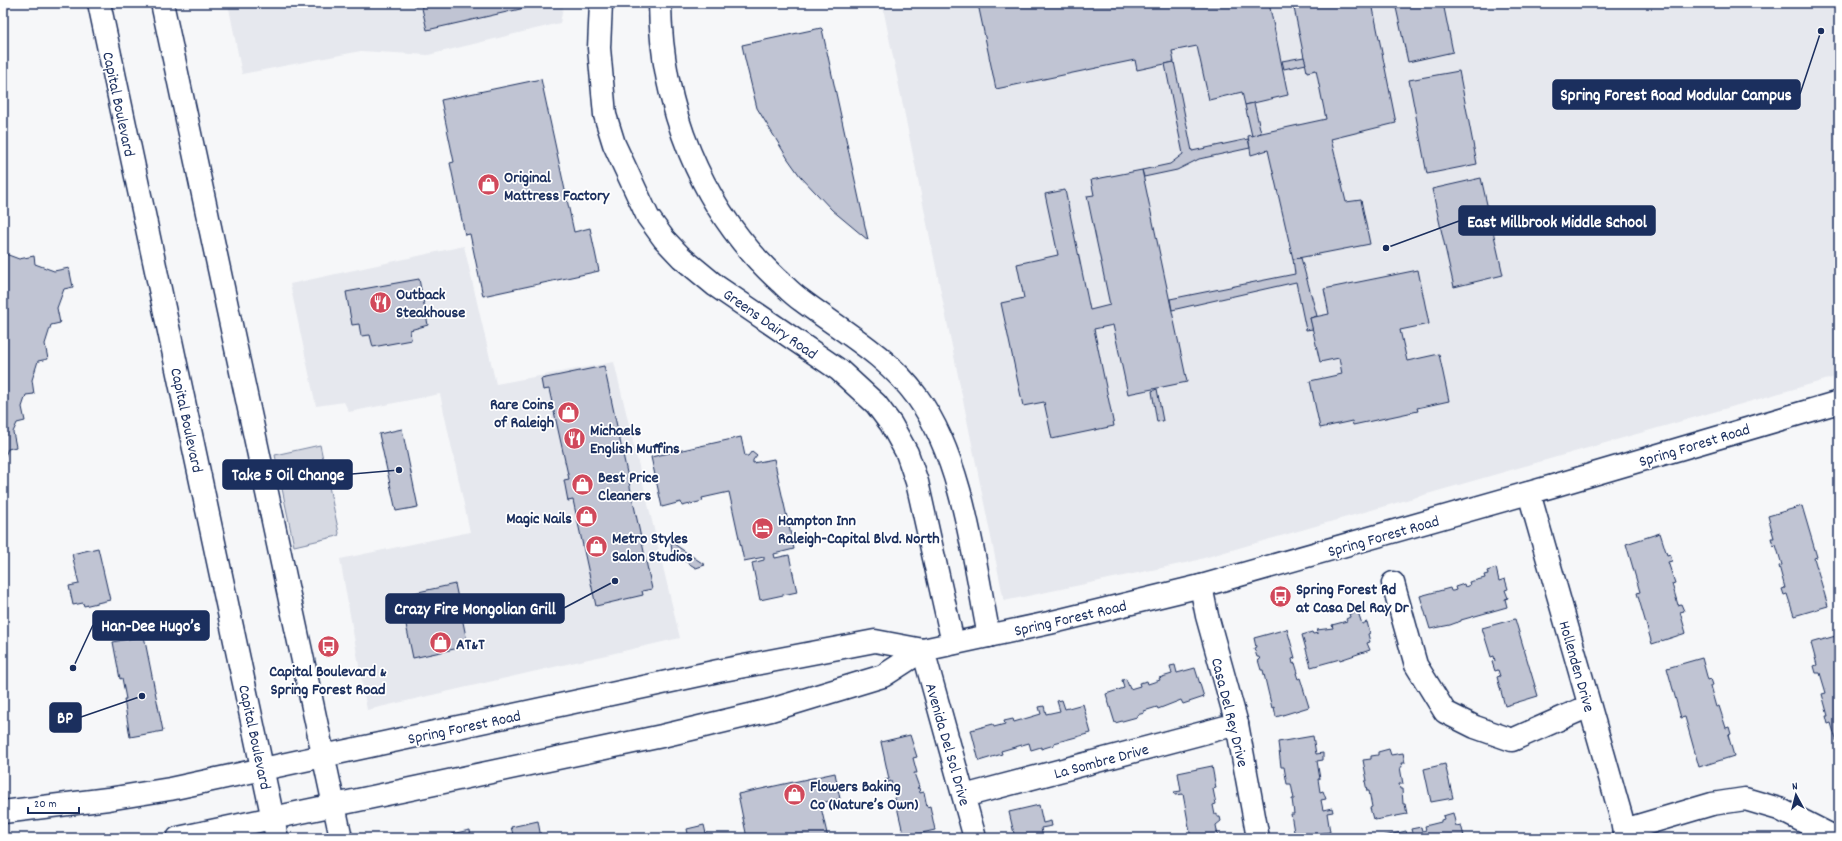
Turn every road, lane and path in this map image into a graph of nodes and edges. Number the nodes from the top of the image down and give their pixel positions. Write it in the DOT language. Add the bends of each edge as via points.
graph roads {
  1 [pos="99,3"];
  2 [pos="162,3"];
  3 [pos="601,3"];
  4 [pos="660,3"];
  5 [pos="1839,402"];
  6 [pos="1529,493"];
  7 [pos="1394,583"];
  8 [pos="1201,586"];
  9 [pos="989,636"];
  10 [pos="953,643"];
  11 [pos="923,650"];
  12 [pos="1589,706"];
  13 [pos="1237,724"];
  14 [pos="323,756"];
  15 [pos="262,769"];
  16 [pos="964,796"];
  17 [pos="334,805"];
  18 [pos="3,812"];
  19 [pos="275,828"];
  20 [pos="1624,834"];
  21 [pos="178,838"];
  22 [pos="341,838"];
  23 [pos="975,838"];
  24 [pos="1258,838"];
  25 [pos="1836,838"];
  1 -- 15 [label="main road, Capital Boulevard"];
  2 -- 14 [label="main road"];
  3 -- 10 [label="main road, Greens Dairy Road" via="599,48 605,115 614,144 648,217 681,257 716,286 838,370 876,404 891,424 907,453 917,482"];
  4 -- 9 [label="main road" via="664,62 674,109 695,167 731,228 761,264 799,299 861,341 888,364 917,397 935,424 951,464 964,512"];
  5 -- 6 [label="main road, Spring Forest Road"];
  6 -- 8 [label="main road, Spring Forest Road"];
  6 -- 12 [label="main road, Hollenden Drive"];
  7 -- 12 [label="main road" via="1416,665 1445,712 1512,740"];
  8 -- 9 [label="main road, Spring Forest Road"];
  8 -- 13 [label="main road, Casa Del Rey Drive"];
  9 -- 10 [label="main road, Spring Forest Road"];
  10 -- 11 [label="main road, Spring Forest Road"];
  11 -- 14 [label="main road, Spring Forest Road" via="875,641 718,671"];
  11 -- 16 [label="main road, Avenida Del Sol Drive"];
  11 -- 17 [label="main road, Spring Forest Road" via="884,676 771,710 662,736"];
  12 -- 20 [label="main road, Hollenden Drive"];
  13 -- 16 [label="main road, La Sombre Drive"];
  13 -- 24 [label="main road, Casa Del Rey Drive"];
  14 -- 15 [label="main road, Spring Forest Road"];
  14 -- 17 [label="main road"];
  15 -- 18 [label="main road, Spring Forest Road" via="170,789"];
  15 -- 19 [label="main road, Capital Boulevard"];
  16 -- 23 [label="main road, Avenida Del Sol Drive"];
  17 -- 19 [label="main road, Spring Forest Road"];
  17 -- 22 [label="main road"];
  19 -- 21 [label="main road, Spring Forest Road"];
  20 -- 25 [label="main road" via="1712,804 1745,799 1778,809"];
}
